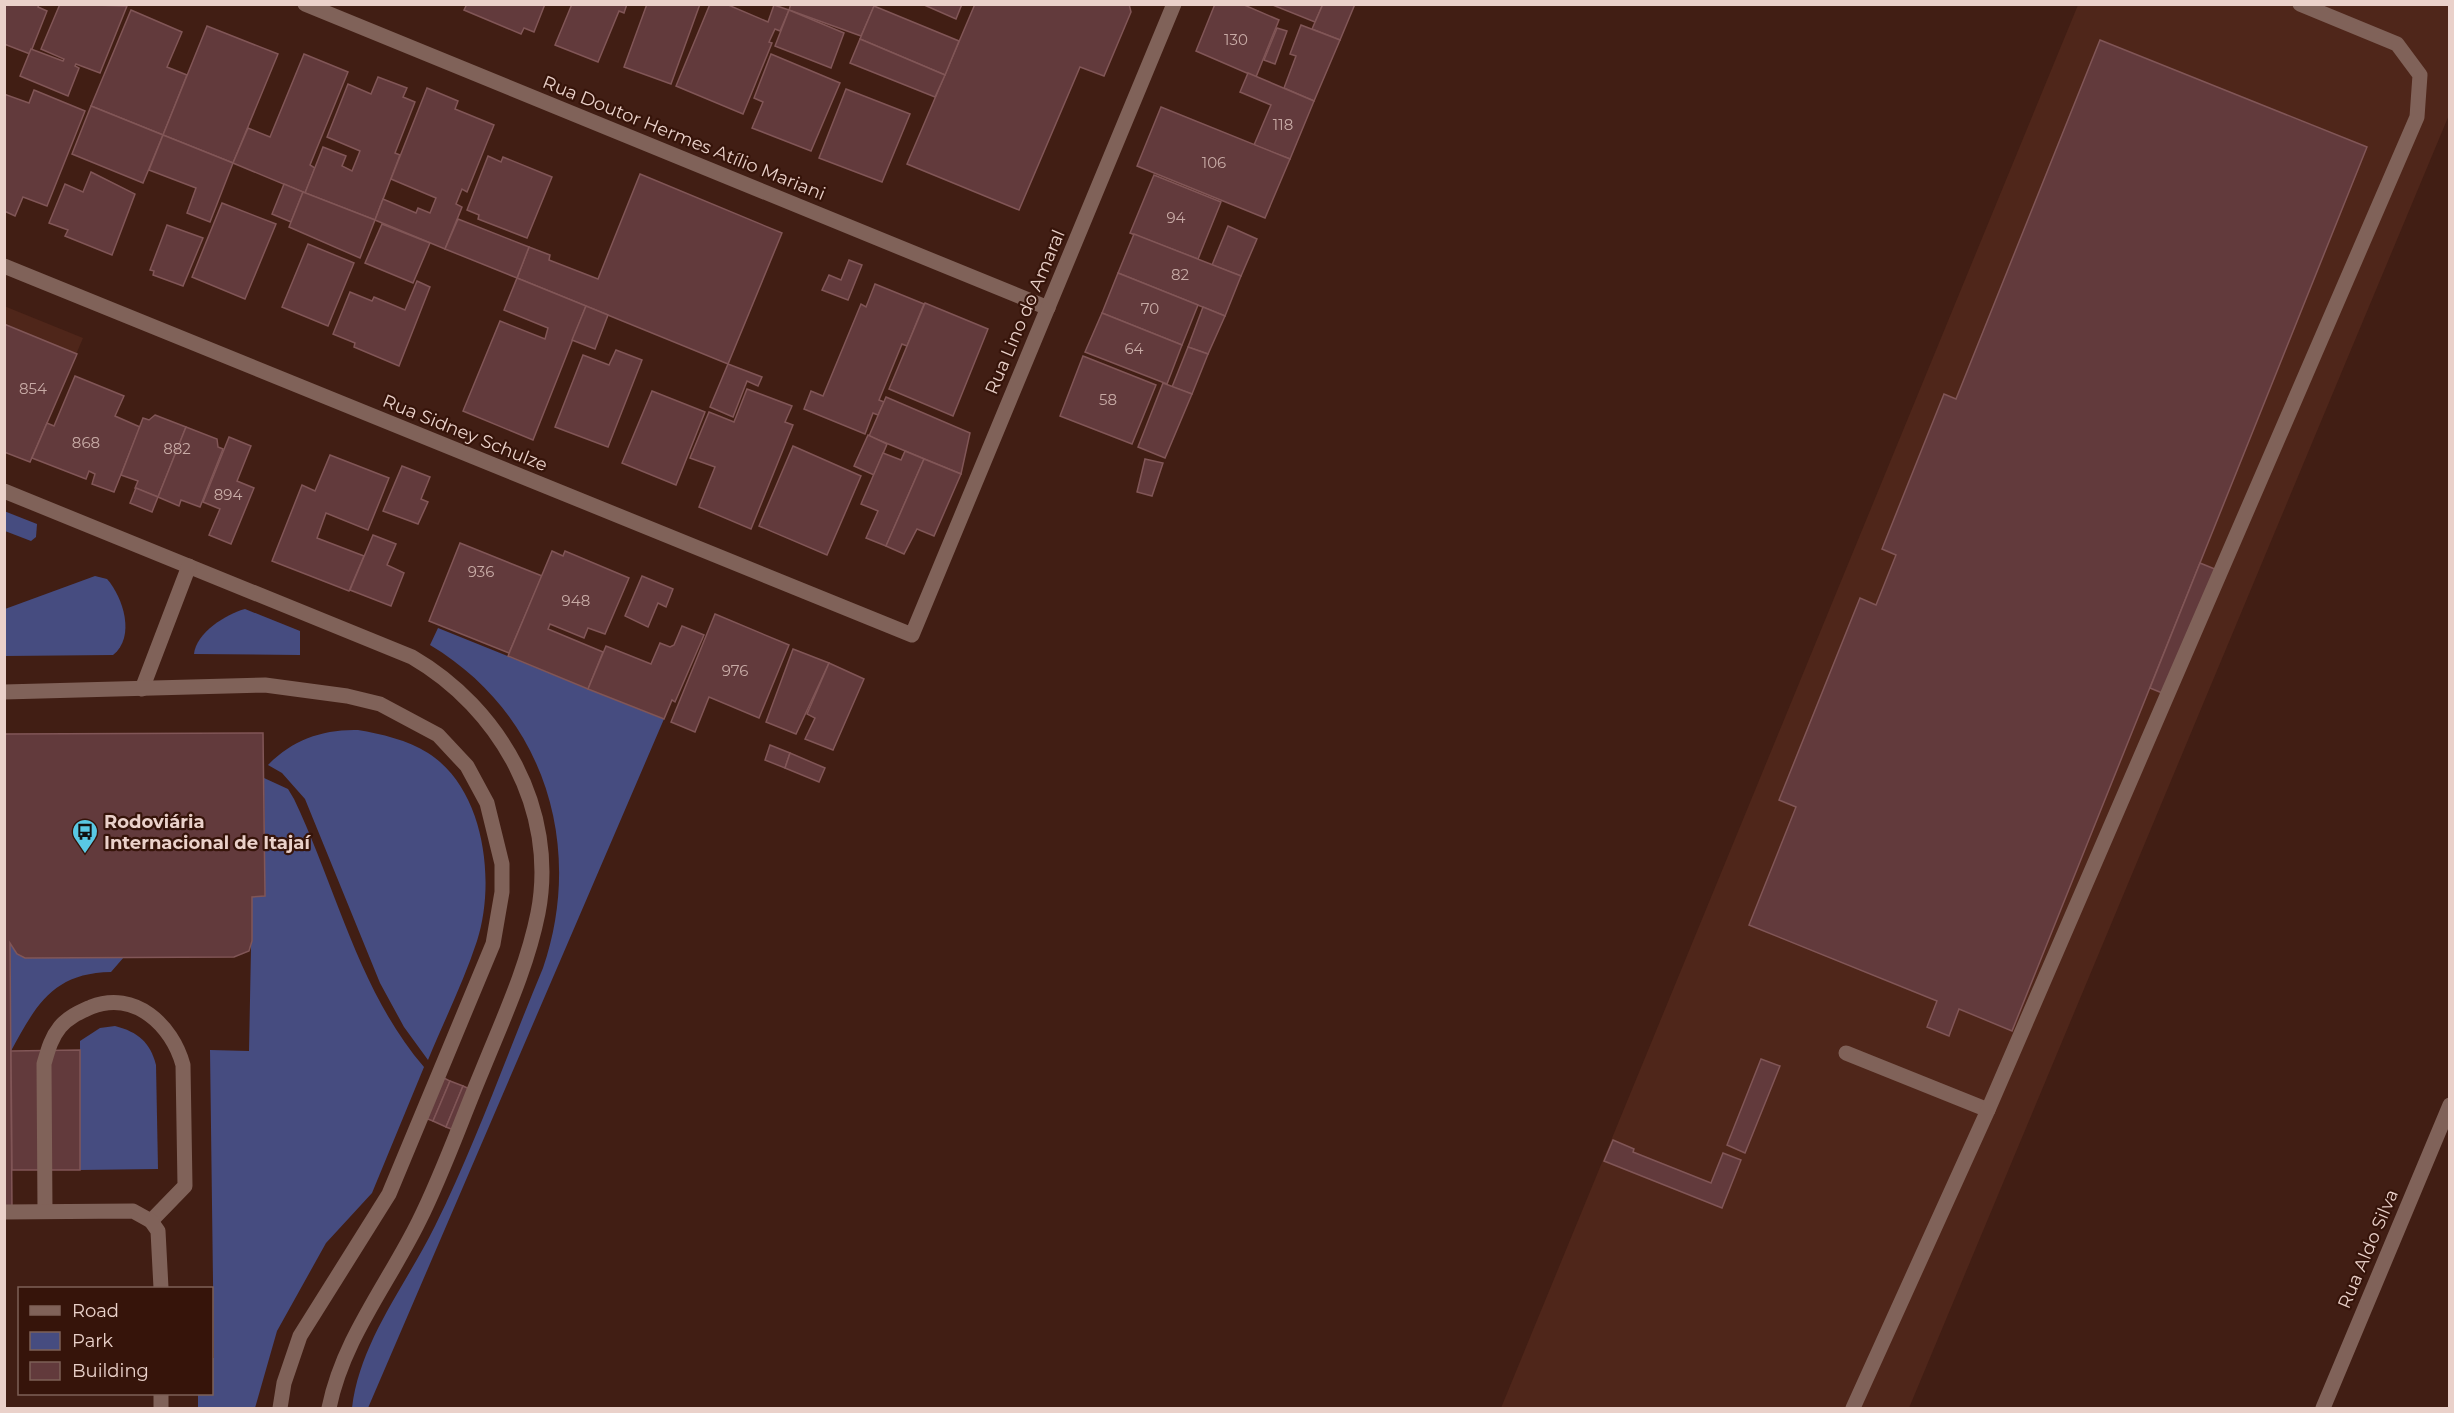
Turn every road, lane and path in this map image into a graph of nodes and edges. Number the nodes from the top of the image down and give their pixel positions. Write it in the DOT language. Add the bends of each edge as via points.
graph roads {
  1 [pos="304,4"];
  2 [pos="1174,4"];
  3 [pos="2300,4"];
  4 [pos="4,266"];
  5 [pos="1048,308"];
  6 [pos="4,491"];
  7 [pos="189,566"];
  8 [pos="912,636"];
  9 [pos="142,689"];
  10 [pos="4,692"];
  11 [pos="1846,1053"];
  12 [pos="2450,1105"];
  13 [pos="1988,1110"];
  14 [pos="45,1211"];
  15 [pos="4,1212"];
  16 [pos="152,1221"];
  17 [pos="161,1287"];
  18 [pos="280,1408"];
  19 [pos="329,1408"];
  20 [pos="1853,1408"];
  21 [pos="2324,1408"];
  1 -- 5 [label="street, Rua Doutor Hermes Atílio Mariani"];
  2 -- 5 [label="street, Rua Lino do Amaral"];
  3 -- 13 [label="street" via="2397,44 2420,75 2417,117"];
  4 -- 8 [label="street, Rua Sidney Schulze"];
  5 -- 8 [label="street, Rua Lino do Amaral"];
  6 -- 7 [label="street"];
  7 -- 9 [label="street"];
  7 -- 19 [label="street" via="412,657 454,685 489,721 512,757 534,814 540,847 538,911 522,975 419,1220 341,1364"];
  9 -- 10 [label="street"];
  9 -- 18 [label="street" via="265,685 380,704 438,735 467,766 487,803 499,848 502,892 498,924 485,964 389,1194 300,1336"];
  11 -- 13 [label="street"];
  12 -- 21 [label="street, Rua Aldo Silva"];
  13 -- 20 [label="street"];
  14 -- 15 [label="street"];
  14 -- 16 [label="street" via="123,1210"];
  14 -- 16 [label="street" via="44,1064 50,1044 61,1025 78,1012 98,1004 119,1003 138,1007 168,1030 183,1065 185,1186"];
  16 -- 17 [label="street" via="161,1245"];
}
